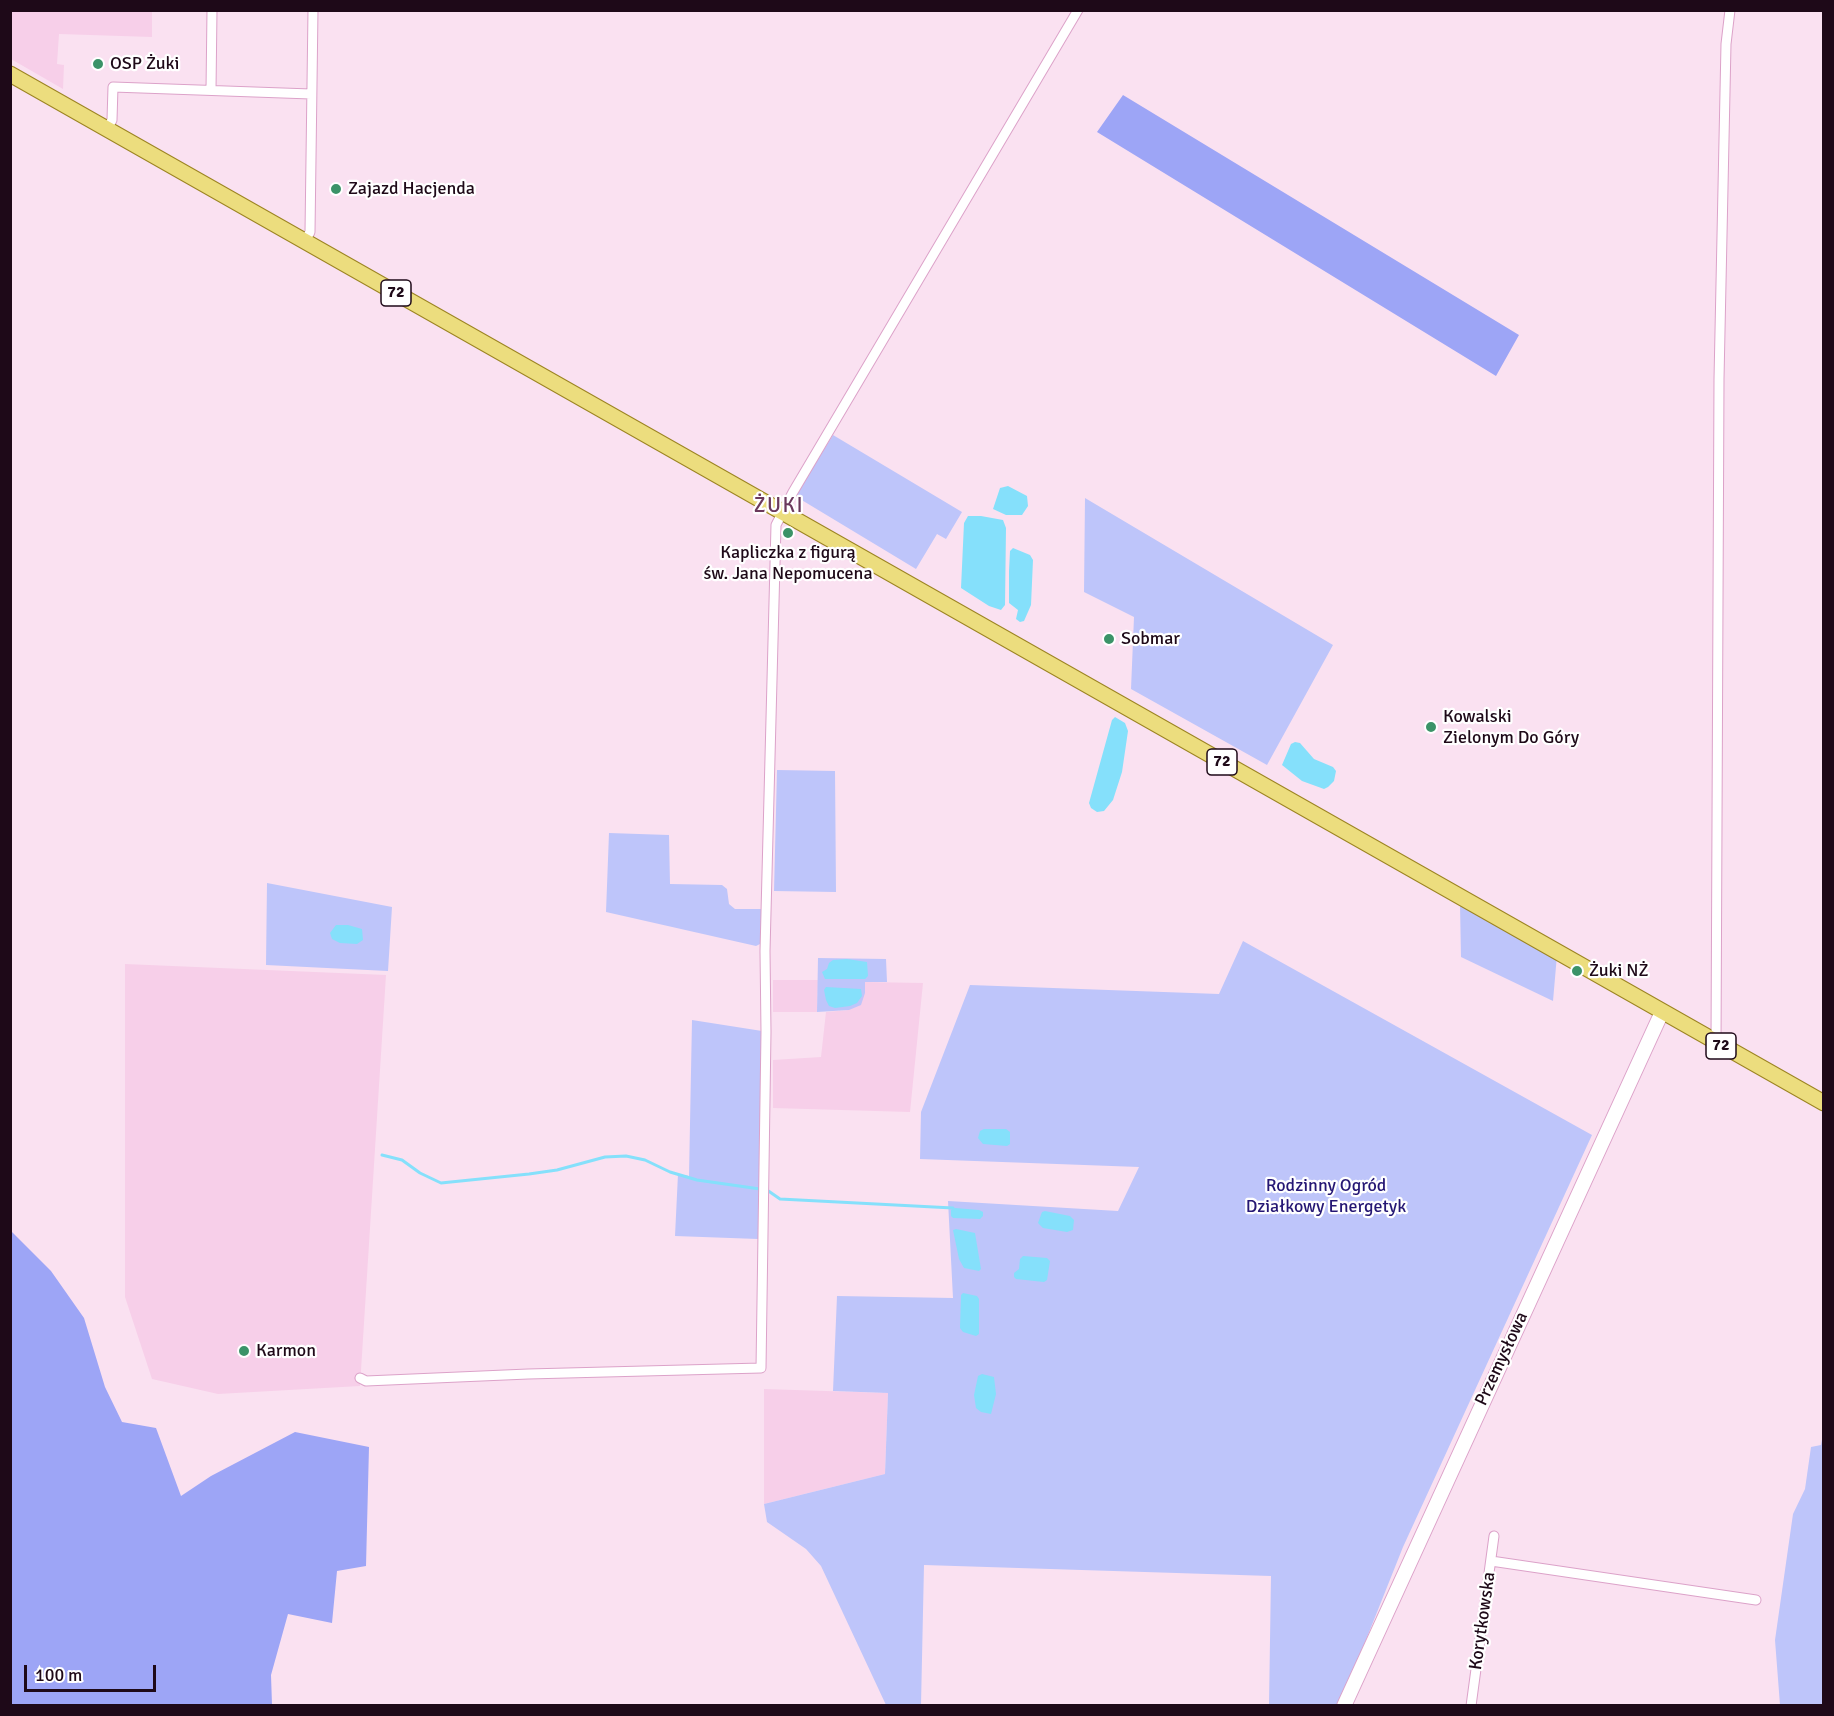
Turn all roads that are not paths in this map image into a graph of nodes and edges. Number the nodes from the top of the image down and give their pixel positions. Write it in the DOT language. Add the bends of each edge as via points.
graph roads {
  1 [pos="212,10"];
  2 [pos="313,10"];
  3 [pos="1078,10"];
  4 [pos="1730,10"];
  5 [pos="10,74"];
  6 [pos="211,90"];
  7 [pos="311,94"];
  8 [pos="107,129"];
  9 [pos="305,241"];
  10 [pos="782,512"];
  11 [pos="1662,1012"];
  12 [pos="1716,1043"];
  13 [pos="1824,1104"];
  14 [pos="360,1378"];
  15 [pos="1494,1536"];
  16 [pos="1491,1561"];
  17 [pos="1756,1600"];
  18 [pos="1344,1706"];
  19 [pos="1471,1706"];
  1 -- 6 [label="street"];
  2 -- 7 [label="street"];
  3 -- 10 [label="street"];
  4 -- 12 [label="street" via="1719,379"];
  5 -- 8 [label="main road, 72"];
  6 -- 7 [label="street"];
  6 -- 8 [label="street" via="113,87 112,120"];
  7 -- 9 [label="street" via="310,232"];
  8 -- 9 [label="main road, 72"];
  9 -- 10 [label="main road, 72"];
  10 -- 11 [label="main road, 72"];
  10 -- 14 [label="street" via="776,525 765,951 761,1368 366,1381"];
  11 -- 12 [label="main road, 72"];
  11 -- 18 [label="main road, Przemysłowa"];
  12 -- 13 [label="main road, 72"];
  15 -- 16 [label="street, Korytkowska"];
  16 -- 17 [label="street"];
  16 -- 19 [label="street, Korytkowska"];
}
